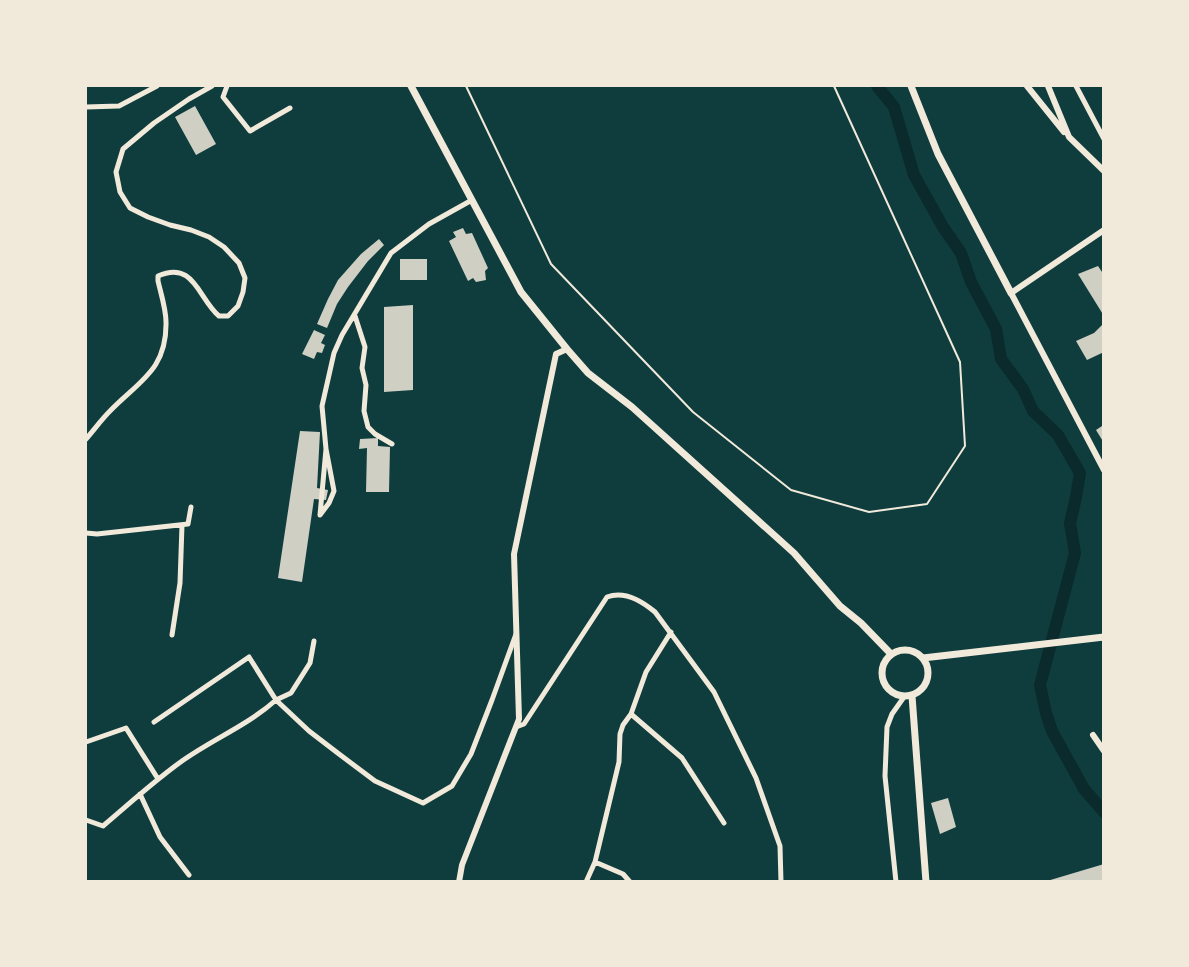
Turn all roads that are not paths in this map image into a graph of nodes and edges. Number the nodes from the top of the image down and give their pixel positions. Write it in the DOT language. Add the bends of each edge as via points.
graph roads {
  1 [pos="157,86"];
  2 [pos="212,86"];
  3 [pos="227,86"];
  4 [pos="411,86"];
  5 [pos="911,86"];
  6 [pos="1027,86"];
  7 [pos="1048,86"];
  8 [pos="1076,86"];
  9 [pos="86,108"];
  10 [pos="290,108"];
  11 [pos="1069,137"];
  12 [pos="1104,139"];
  13 [pos="1104,171"];
  14 [pos="472,200"];
  15 [pos="1104,230"];
  16 [pos="1011,294"];
  17 [pos="355,316"];
  18 [pos="567,350"];
  19 [pos="86,439"];
  20 [pos="392,444"];
  21 [pos="326,449"];
  22 [pos="1104,470"];
  23 [pos="191,507"];
  24 [pos="182,525"];
  25 [pos="86,533"];
  26 [pos="670,632"];
  27 [pos="516,634"];
  28 [pos="172,635"];
  29 [pos="1104,637"];
  30 [pos="314,641"];
  31 [pos="891,654"];
  32 [pos="923,658"];
  33 [pos="908,696"];
  34 [pos="276,700"];
  35 [pos="632,714"];
  36 [pos="154,722"];
  37 [pos="516,727"];
  38 [pos="1093,735"];
  39 [pos="86,742"];
  40 [pos="1104,751"];
  41 [pos="158,779"];
  42 [pos="140,794"];
  43 [pos="86,820"];
  44 [pos="724,823"];
  45 [pos="595,862"];
  46 [pos="189,875"];
  47 [pos="459,882"];
  48 [pos="586,882"];
  49 [pos="630,882"];
  50 [pos="781,882"];
  51 [pos="896,882"];
  52 [pos="926,882"];
  1 -- 9 [label="street" via="119,106"];
  2 -- 19 [label="street" via="154,123 123,149 116,172 120,192 130,208 148,218 208,237 224,247 239,263 243,292 238,306 228,316 219,316 188,277 168,271 158,276 166,321 159,361"];
  3 -- 10 [label="street" via="223,97 250,131"];
  4 -- 14 [label="main road"];
  5 -- 16 [label="main road" via="938,154"];
  6 -- 11 [label="street"];
  7 -- 11 [label="street"];
  8 -- 12 [label="street"];
  11 -- 13 [label="street"];
  14 -- 17 [label="street" via="429,224 391,253"];
  14 -- 18 [label="main road" via="521,292"];
  15 -- 16 [label="street"];
  16 -- 22 [label="street"];
  17 -- 20 [label="street" via="365,347 362,368 368,427"];
  17 -- 21 [label="street" via="334,353 322,406"];
  18 -- 27 [label="street" via="556,354 514,555"];
  18 -- 31 [label="main road" via="588,373 632,407 794,553 840,606"];
  21 -- 21 [label="street" via="334,491 320,515"];
  23 -- 24 [label="street" via="188,524"];
  24 -- 25 [label="street"];
  24 -- 28 [label="street" via="180,583"];
  26 -- 35 [label="street" via="646,672"];
  26 -- 37 [label="street" via="644,603 616,594 607,597 524,724"];
  26 -- 50 [label="street" via="714,693 756,778 780,846"];
  27 -- 34 [label="street" via="471,754 452,786 423,803 375,781"];
  27 -- 37 [label="street"];
  29 -- 32 [label="main road"];
  30 -- 34 [label="street" via="310,663 291,693"];
  31 -- 32 [label="main road" via="911,651"];
  31 -- 33 [label="main road" via="882,666 882,681 891,693"];
  32 -- 33 [label="main road" via="927,680 919,692"];
  33 -- 51 [label="street" via="892,714 887,727 885,776"];
  33 -- 52 [label="main road"];
  34 -- 36 [label="street" via="249,657"];
  34 -- 41 [label="street" via="260,715"];
  35 -- 44 [label="street" via="682,758"];
  35 -- 45 [label="street" via="620,734 619,762"];
  37 -- 47 [label="street" via="462,865"];
  38 -- 40 [label="street"];
  39 -- 41 [label="street" via="126,728"];
  41 -- 42 [label="street"];
  42 -- 43 [label="street" via="103,826"];
  42 -- 46 [label="street" via="160,837"];
  45 -- 48 [label="street"];
  45 -- 49 [label="street" via="623,874"];
}
